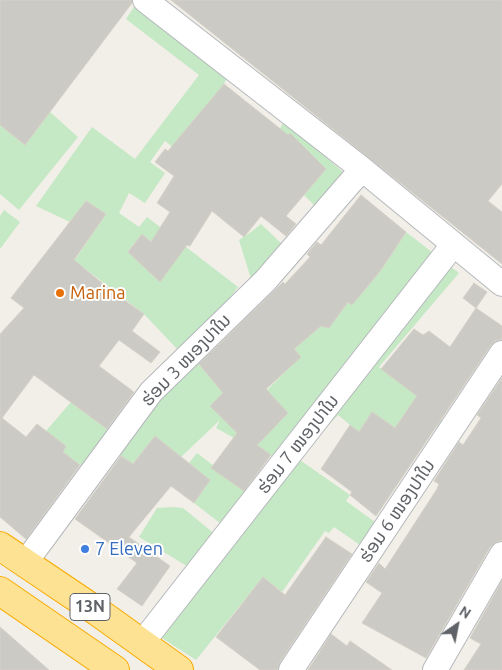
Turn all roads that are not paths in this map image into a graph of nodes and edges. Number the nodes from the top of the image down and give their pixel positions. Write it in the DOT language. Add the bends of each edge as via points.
graph roads {
  1 [pos="145,0"];
  2 [pos="362,169"];
  3 [pos="453,245"];
  4 [pos="502,284"];
  5 [pos="502,352"];
  6 [pos="0,546"];
  7 [pos="502,554"];
  8 [pos="25,563"];
  9 [pos="0,591"];
  10 [pos="142,643"];
  11 [pos="106,667"];
  12 [pos="179,670"];
  13 [pos="292,670"];
  14 [pos="435,670"];
  1 -- 2 [label="street"];
  2 -- 3 [label="street"];
  2 -- 8 [label="street, ຮ່ອມ 3 ໜອງປາໃນ" via="265,281 151,392"];
  3 -- 4 [label="street"];
  3 -- 10 [label="street, ຮ່ອມ 7 ໜອງປາໃນ"];
  5 -- 13 [label="street, ຮ່ອມ 6 ໜອງປາໃນ"];
  6 -- 8 [label="highway, 13N"];
  7 -- 14 [label="street"];
  8 -- 10 [label="highway, 13N"];
  9 -- 11 [label="highway, 13N"];
  10 -- 12 [label="highway, 13N"];
}
